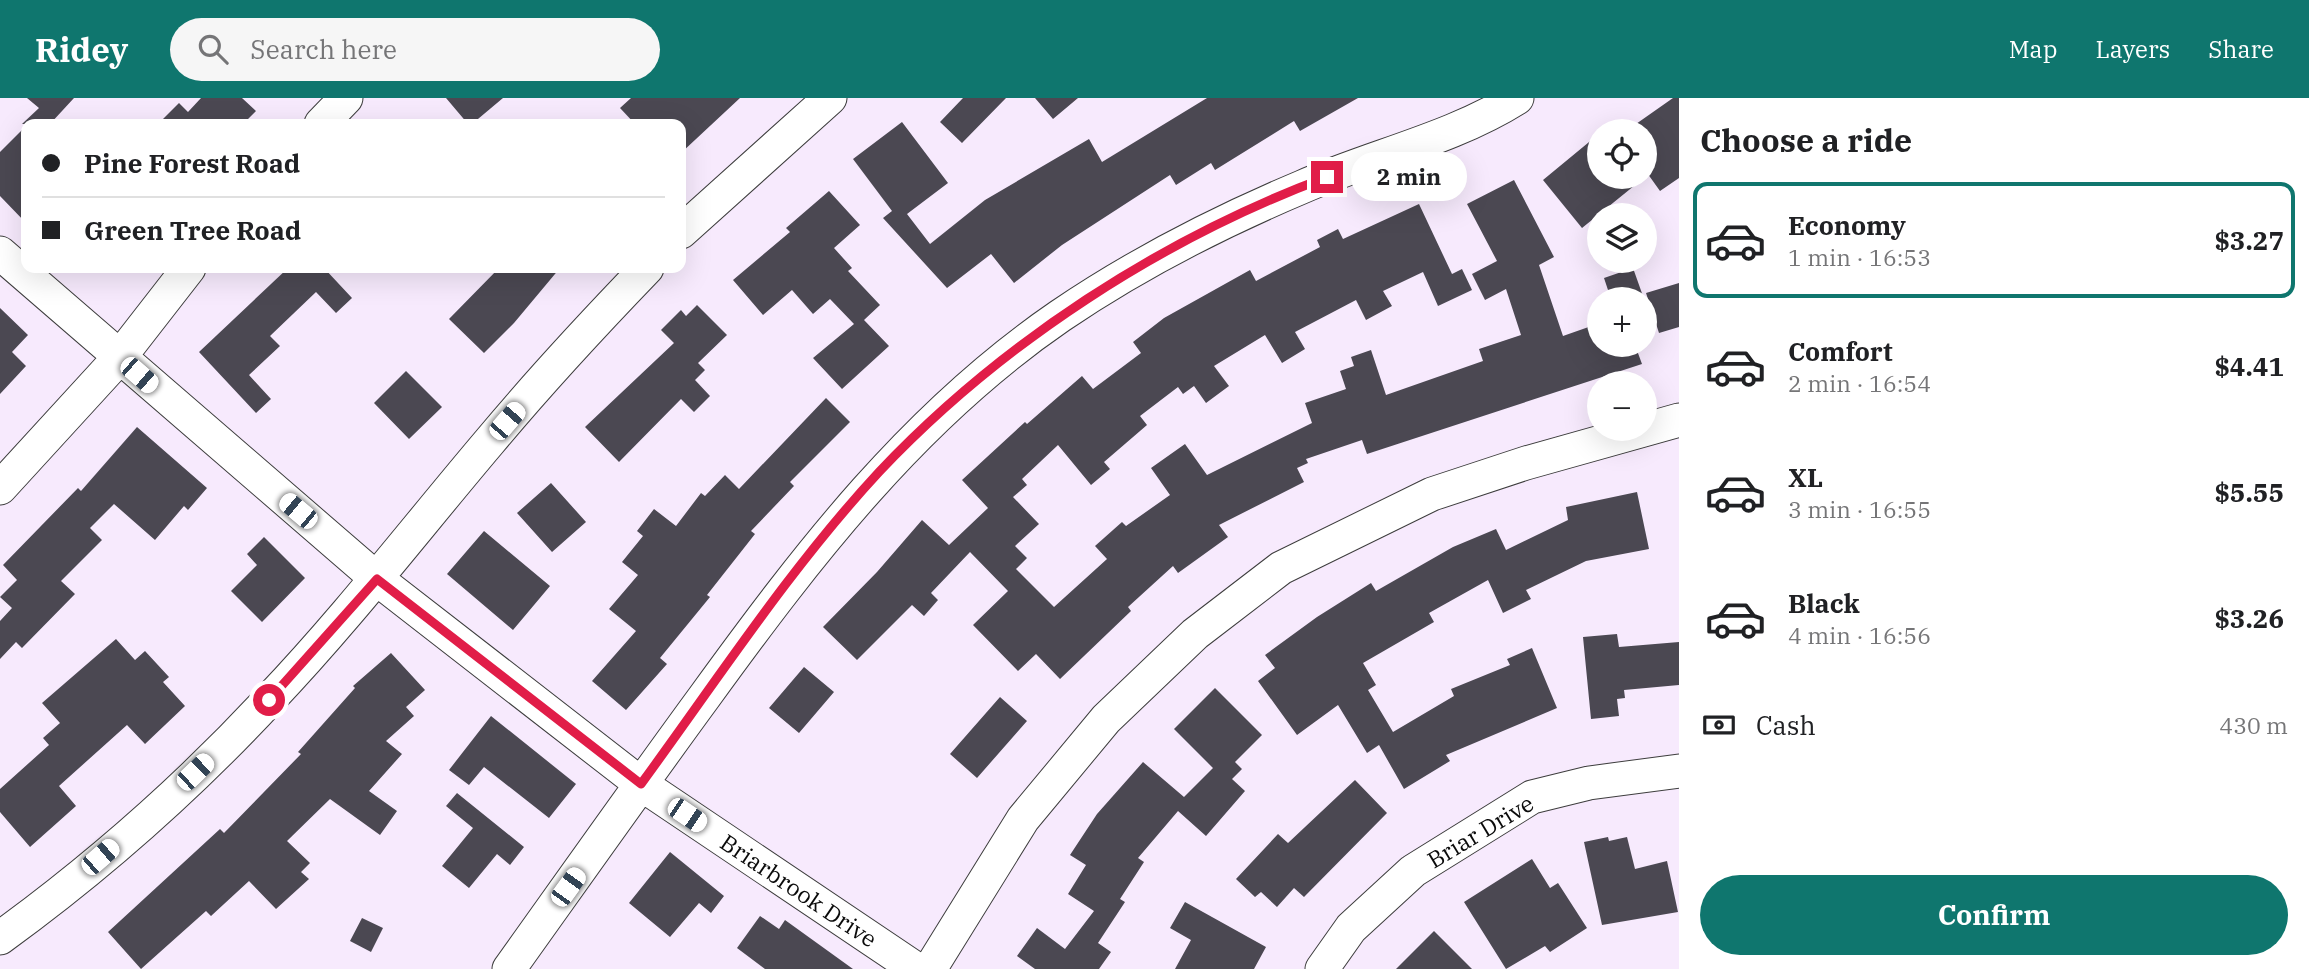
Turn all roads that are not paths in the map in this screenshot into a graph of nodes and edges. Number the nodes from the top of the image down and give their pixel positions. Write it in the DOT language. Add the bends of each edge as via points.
graph roads {
  1 [pos="346,98"];
  2 [pos="830,98"];
  3 [pos="1517,98"];
  4 [pos="326,119"];
  5 [pos="686,228"];
  6 [pos="0,253"];
  7 [pos="21,272"];
  8 [pos="23,273"];
  9 [pos="185,273"];
  10 [pos="642,273"];
  11 [pos="119,358"];
  12 [pos="1679,420"];
  13 [pos="0,488"];
  14 [pos="377,579"];
  15 [pos="1679,771"];
  16 [pos="641,784"];
  17 [pos="0,938"];
  18 [pos="509,969"];
  19 [pos="916,969"];
  20 [pos="930,969"];
  21 [pos="1322,969"];
  1 -- 4 [label="street"];
  2 -- 5 [label="street"];
  3 -- 16 [label="street" via="1427,140 1302,186 1179,245 1060,317 972,385 879,472 789,581"];
  6 -- 7 [label="street, Briarbrook Drive"];
  8 -- 11 [label="street, Briarbrook Drive"];
  9 -- 11 [label="street"];
  10 -- 14 [label="street" via="491,439"];
  11 -- 13 [label="street"];
  11 -- 14 [label="street, Briarbrook Drive"];
  12 -- 20 [label="street" via="1432,494 1281,568 1195,635 1106,719 1023,819"];
  14 -- 16 [label="street, Briarbrook Drive"];
  14 -- 17 [label="street" via="269,700 177,790"];
  15 -- 21 [label="street, Briar Drive" via="1589,783 1532,797 1413,871 1351,928"];
  16 -- 18 [label="street"];
  16 -- 19 [label="street, Briarbrook Drive"];
}
